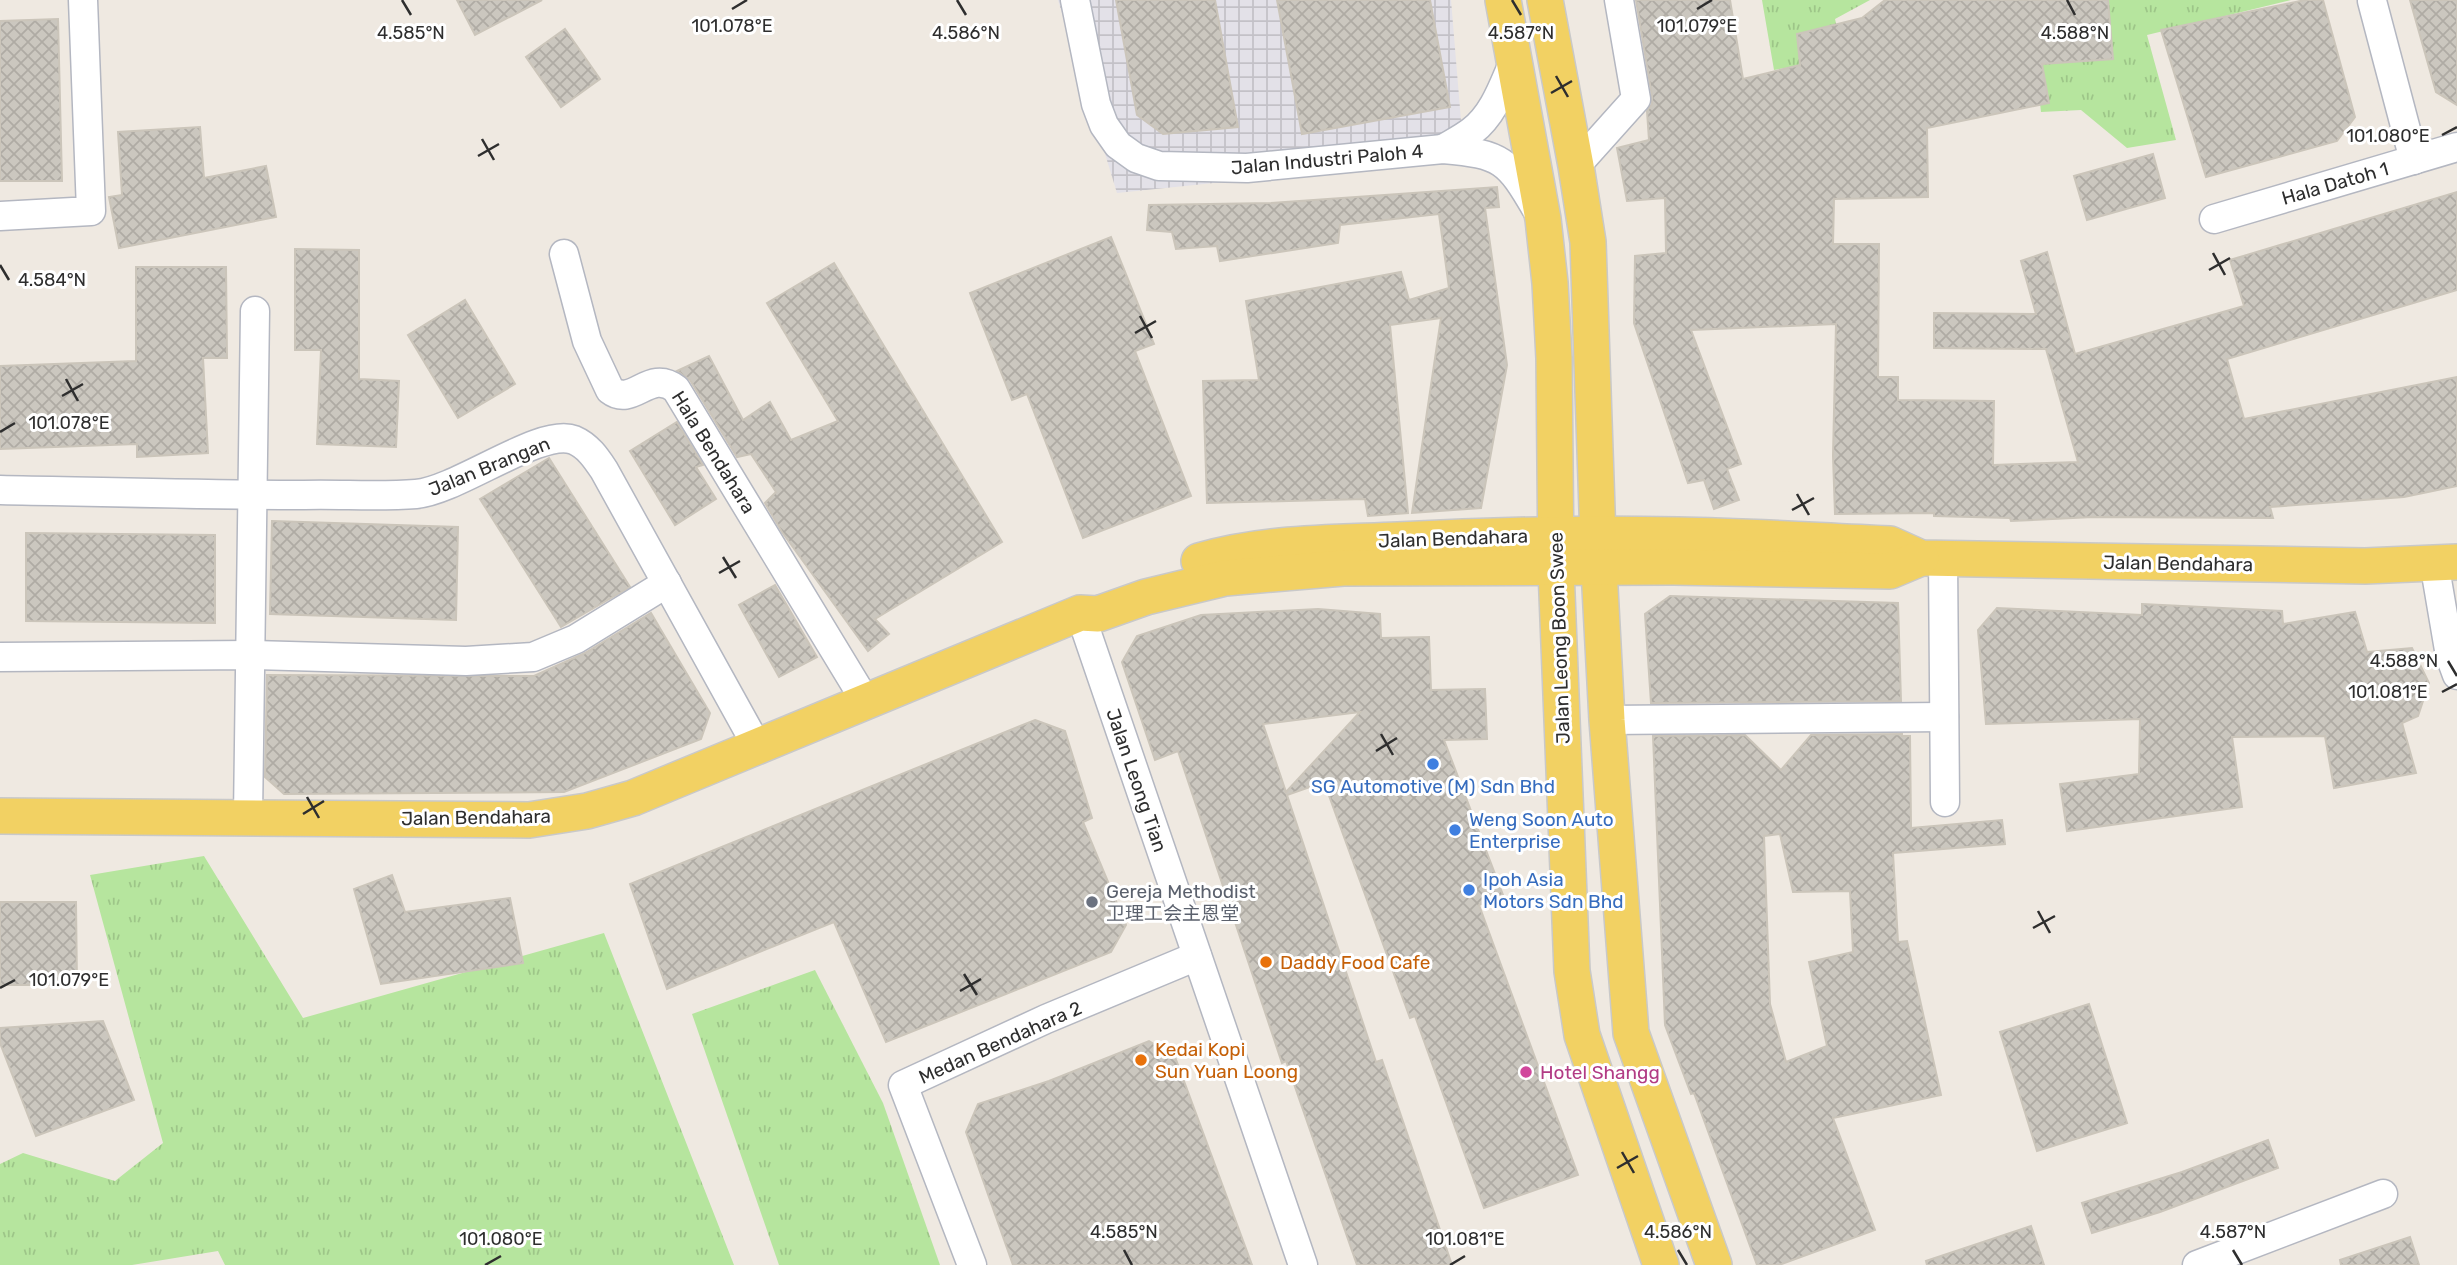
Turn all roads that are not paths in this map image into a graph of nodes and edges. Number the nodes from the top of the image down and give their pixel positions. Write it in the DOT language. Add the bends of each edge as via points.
graph roads {
  1 [pos="83,0"];
  2 [pos="1075,0"];
  3 [pos="1503,0"];
  4 [pos="1545,0"];
  5 [pos="1619,0"];
  6 [pos="2372,1"];
  7 [pos="1514,61"];
  8 [pos="2457,147"];
  9 [pos="1443,149"];
  10 [pos="2414,160"];
  11 [pos="1576,166"];
  12 [pos="0,216"];
  13 [pos="1543,219"];
  14 [pos="2214,219"];
  15 [pos="564,254"];
  16 [pos="255,311"];
  17 [pos="0,490"];
  18 [pos="253,495"];
  19 [pos="1577,552"];
  20 [pos="1932,558"];
  21 [pos="2449,560"];
  22 [pos="667,583"];
  23 [pos="1080,613"];
  24 [pos="251,655"];
  25 [pos="0,657"];
  26 [pos="2457,675"];
  27 [pos="866,702"];
  28 [pos="1944,717"];
  29 [pos="1606,720"];
  30 [pos="758,748"];
  31 [pos="1945,802"];
  32 [pos="0,816"];
  33 [pos="248,816"];
  34 [pos="1197,957"];
  35 [pos="2383,1194"];
  36 [pos="972,1265"];
  37 [pos="1303,1265"];
  38 [pos="1661,1265"];
  39 [pos="1714,1265"];
  40 [pos="2197,1265"];
  1 -- 12 [label="street" via="91,211"];
  2 -- 9 [label="street, Jalan Industri Paloh 4" via="1104,125 1118,145 1136,158 1159,166 1247,168"];
  3 -- 7 [label="main road, Jalan Leong Boon Swee"];
  4 -- 11 [label="main road, Jalan Leong Boon Swee"];
  5 -- 11 [label="street" via="1636,99"];
  6 -- 10 [label="street"];
  7 -- 9 [label="street, Jalan Industri Paloh 4" via="1488,114 1472,131"];
  7 -- 13 [label="main road, Jalan Leong Boon Swee"];
  8 -- 10 [label="street, Hala Datoh 1"];
  9 -- 13 [label="street, Jalan Industri Paloh 4" via="1492,155 1521,183"];
  10 -- 14 [label="street, Hala Datoh 1"];
  11 -- 19 [label="main road, Jalan Leong Boon Swee" via="1588,242"];
  13 -- 19 [label="main road, Jalan Leong Boon Swee"];
  15 -- 27 [label="street, Hala Bendahara" via="587,341 610,390 624,396 661,381 676,389"];
  16 -- 18 [label="street"];
  17 -- 18 [label="street, Jalan Brangan"];
  18 -- 22 [label="street, Jalan Brangan" via="418,494 446,487 545,440 575,440 591,451 604,470"];
  18 -- 24 [label="street"];
  19 -- 20 [label="main road, Jalan Bendahara" via="1673,567 1890,571"];
  19 -- 23 [label="main road, Jalan Bendahara" via="1225,578 1098,614"];
  19 -- 29 [label="main road, Jalan Leong Boon Swee"];
  19 -- 38 [label="main road, Jalan Leong Boon Swee" via="1574,984 1582,1035"];
  20 -- 21 [label="main road, Jalan Bendahara" via="2365,566"];
  20 -- 28 [label="street"];
  21 -- 26 [label="street" via="2450,656"];
  22 -- 24 [label="street" via="576,639 533,657 466,661"];
  22 -- 30 [label="street, Jalan Brangan"];
  23 -- 27 [label="main road, Jalan Bendahara"];
  23 -- 34 [label="street, Jalan Leong Tian"];
  24 -- 25 [label="street"];
  24 -- 33 [label="street"];
  27 -- 30 [label="main road, Jalan Bendahara"];
  28 -- 29 [label="street"];
  28 -- 31 [label="street"];
  29 -- 39 [label="main road, Jalan Leong Boon Swee" via="1631,1033"];
  30 -- 33 [label="main road, Jalan Bendahara" via="633,798 530,820"];
  32 -- 33 [label="main road, Jalan Bendahara"];
  34 -- 36 [label="street, Medan Bendahara 2" via="903,1085"];
  34 -- 37 [label="street, Jalan Leong Tian"];
  35 -- 40 [label="street"];
}
